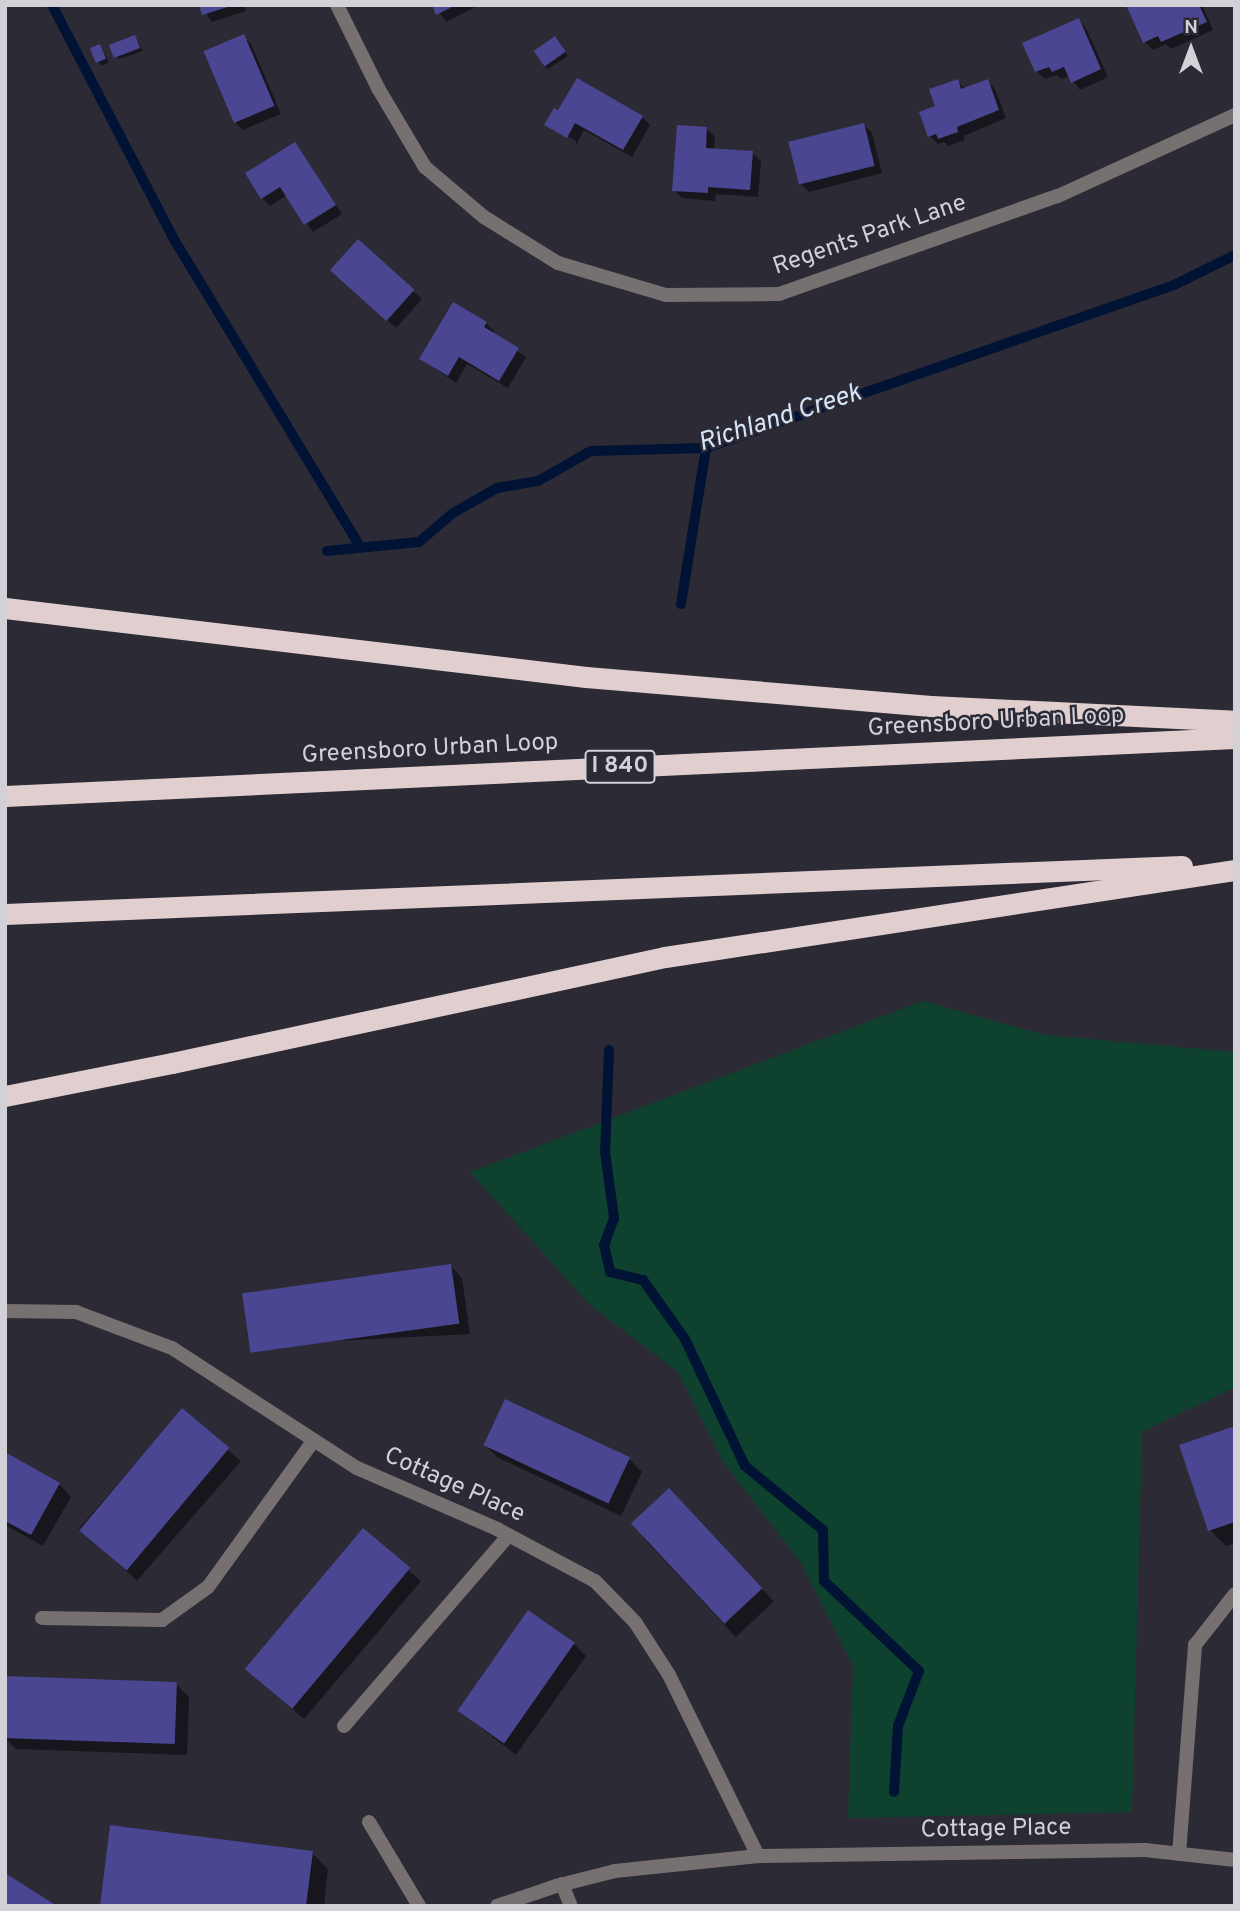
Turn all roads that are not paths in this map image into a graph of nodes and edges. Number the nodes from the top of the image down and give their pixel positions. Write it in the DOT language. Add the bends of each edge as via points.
graph roads {
  1 [pos="337,5"];
  2 [pos="1235,115"];
  3 [pos="5,608"];
  4 [pos="1235,721"];
  5 [pos="1235,738"];
  6 [pos="5,796"];
  7 [pos="1235,863"];
  8 [pos="1235,870"];
  9 [pos="5,914"];
  10 [pos="5,1096"];
  11 [pos="5,1311"];
  12 [pos="314,1440"];
  13 [pos="509,1535"];
  14 [pos="1235,1594"];
  15 [pos="42,1618"];
  16 [pos="344,1726"];
  17 [pos="369,1822"];
  18 [pos="1179,1854"];
  19 [pos="758,1856"];
  20 [pos="1235,1860"];
  21 [pos="562,1884"];
  22 [pos="419,1906"];
  23 [pos="497,1906"];
  24 [pos="570,1906"];
  1 -- 2 [label="street, Regents Park Lane" via="378,88 425,167 484,217 558,262 666,295 779,294 1058,196"];
  3 -- 4 [label="highway" via="586,677 931,706"];
  5 -- 6 [label="highway, Greensboro Urban Loop / I 840"];
  7 -- 9 [label="highway"];
  8 -- 10 [label="highway" via="665,957"];
  11 -- 12 [label="street, Cottage Place" via="76,1312 172,1348"];
  12 -- 13 [label="street, Cottage Place" via="357,1468"];
  12 -- 15 [label="street" via="208,1587 162,1620"];
  13 -- 16 [label="street"];
  13 -- 19 [label="street, Cottage Place" via="595,1581 635,1622 669,1675"];
  14 -- 18 [label="street" via="1195,1645"];
  17 -- 22 [label="street"];
  18 -- 19 [label="street, Cottage Place" via="1144,1850"];
  18 -- 20 [label="street, Cottage Place"];
  19 -- 21 [label="street, Cottage Place" via="615,1871"];
  21 -- 23 [label="street, Cottage Place"];
  21 -- 24 [label="street"];
}
